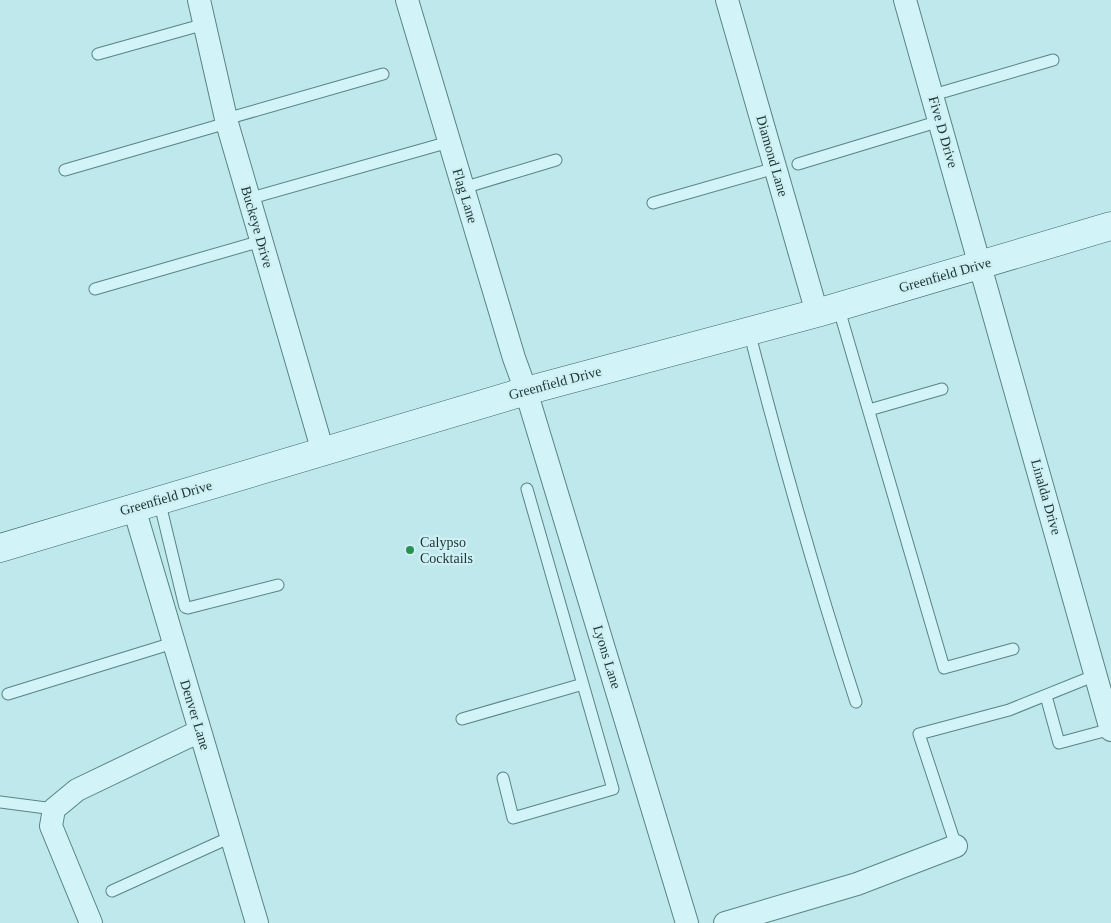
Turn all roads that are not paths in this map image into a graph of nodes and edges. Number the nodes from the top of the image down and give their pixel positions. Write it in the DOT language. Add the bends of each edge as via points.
graph roads {
  1 [pos="200,0"];
  2 [pos="407,0"];
  3 [pos="727,0"];
  4 [pos="905,0"];
  5 [pos="205,24"];
  6 [pos="98,54"];
  7 [pos="1053,60"];
  8 [pos="383,74"];
  9 [pos="933,95"];
  10 [pos="226,121"];
  11 [pos="940,121"];
  12 [pos="449,142"];
  13 [pos="556,160"];
  14 [pos="798,164"];
  15 [pos="775,168"];
  16 [pos="65,170"];
  17 [pos="463,188"];
  18 [pos="248,199"];
  19 [pos="653,203"];
  20 [pos="1111,226"];
  21 [pos="261,241"];
  22 [pos="981,264"];
  23 [pos="95,289"];
  24 [pos="827,310"];
  25 [pos="749,331"];
  26 [pos="942,389"];
  27 [pos="526,391"];
  28 [pos="868,410"];
  29 [pos="323,452"];
  30 [pos="527,489"];
  31 [pos="159,500"];
  32 [pos="134,508"];
  33 [pos="0,548"];
  34 [pos="278,584"];
  35 [pos="173,643"];
  36 [pos="1013,649"];
  37 [pos="1096,675"];
  38 [pos="582,684"];
  39 [pos="8,694"];
  40 [pos="1046,696"];
  41 [pos="856,702"];
  42 [pos="462,719"];
  43 [pos="1111,730"];
  44 [pos="200,731"];
  45 [pos="503,778"];
  46 [pos="0,802"];
  47 [pos="54,809"];
  48 [pos="233,836"];
  49 [pos="956,846"];
  50 [pos="112,891"];
  51 [pos="91,923"];
  52 [pos="257,923"];
  53 [pos="687,923"];
  54 [pos="725,923"];
  1 -- 5 [label="street, Buckeye Drive"];
  2 -- 12 [label="street, Flag Lane"];
  3 -- 15 [label="street, Diamond Lane"];
  4 -- 9 [label="street, Five D Drive"];
  5 -- 6 [label="lane"];
  5 -- 10 [label="street, Buckeye Drive"];
  7 -- 9 [label="lane"];
  8 -- 10 [label="lane"];
  9 -- 11 [label="street, Five D Drive"];
  10 -- 16 [label="lane"];
  10 -- 18 [label="street, Buckeye Drive"];
  11 -- 14 [label="lane"];
  11 -- 22 [label="street, Five D Drive"];
  12 -- 17 [label="street, Flag Lane"];
  12 -- 18 [label="lane"];
  13 -- 17 [label="lane"];
  15 -- 19 [label="lane"];
  15 -- 24 [label="street, Diamond Lane"];
  17 -- 27 [label="street, Flag Lane"];
  18 -- 21 [label="street, Buckeye Drive"];
  20 -- 22 [label="main road, Greenfield Drive"];
  21 -- 23 [label="lane"];
  21 -- 29 [label="street, Buckeye Drive"];
  22 -- 24 [label="main road, Greenfield Drive"];
  22 -- 37 [label="street, Linalda Drive"];
  24 -- 25 [label="main road, Greenfield Drive"];
  24 -- 28 [label="lane"];
  25 -- 27 [label="main road, Greenfield Drive"];
  25 -- 41 [label="lane" via="821,594"];
  26 -- 28 [label="lane"];
  27 -- 29 [label="main road, Greenfield Drive"];
  27 -- 53 [label="street, Lyons Lane"];
  28 -- 36 [label="lane" via="944,668"];
  29 -- 31 [label="main road, Greenfield Drive"];
  30 -- 38 [label="lane"];
  31 -- 32 [label="main road, Greenfield Drive"];
  31 -- 34 [label="lane" via="185,607"];
  32 -- 33 [label="main road, Greenfield Drive"];
  32 -- 35 [label="street, Denver Lane"];
  35 -- 39 [label="lane"];
  35 -- 44 [label="street, Denver Lane"];
  37 -- 40 [label="lane"];
  37 -- 43 [label="street, Linalda Drive"];
  38 -- 42 [label="lane"];
  38 -- 45 [label="lane" via="613,789 514,818"];
  40 -- 43 [label="lane" via="1059,743"];
  40 -- 49 [label="lane" via="1009,710 919,734"];
  44 -- 47 [label="street" via="77,790"];
  44 -- 48 [label="street, Denver Lane"];
  46 -- 47 [label="lane"];
  47 -- 51 [label="street" via="51,826"];
  48 -- 50 [label="lane"];
  48 -- 52 [label="street, Denver Lane"];
  49 -- 54 [label="street" via="857,884"];
}
